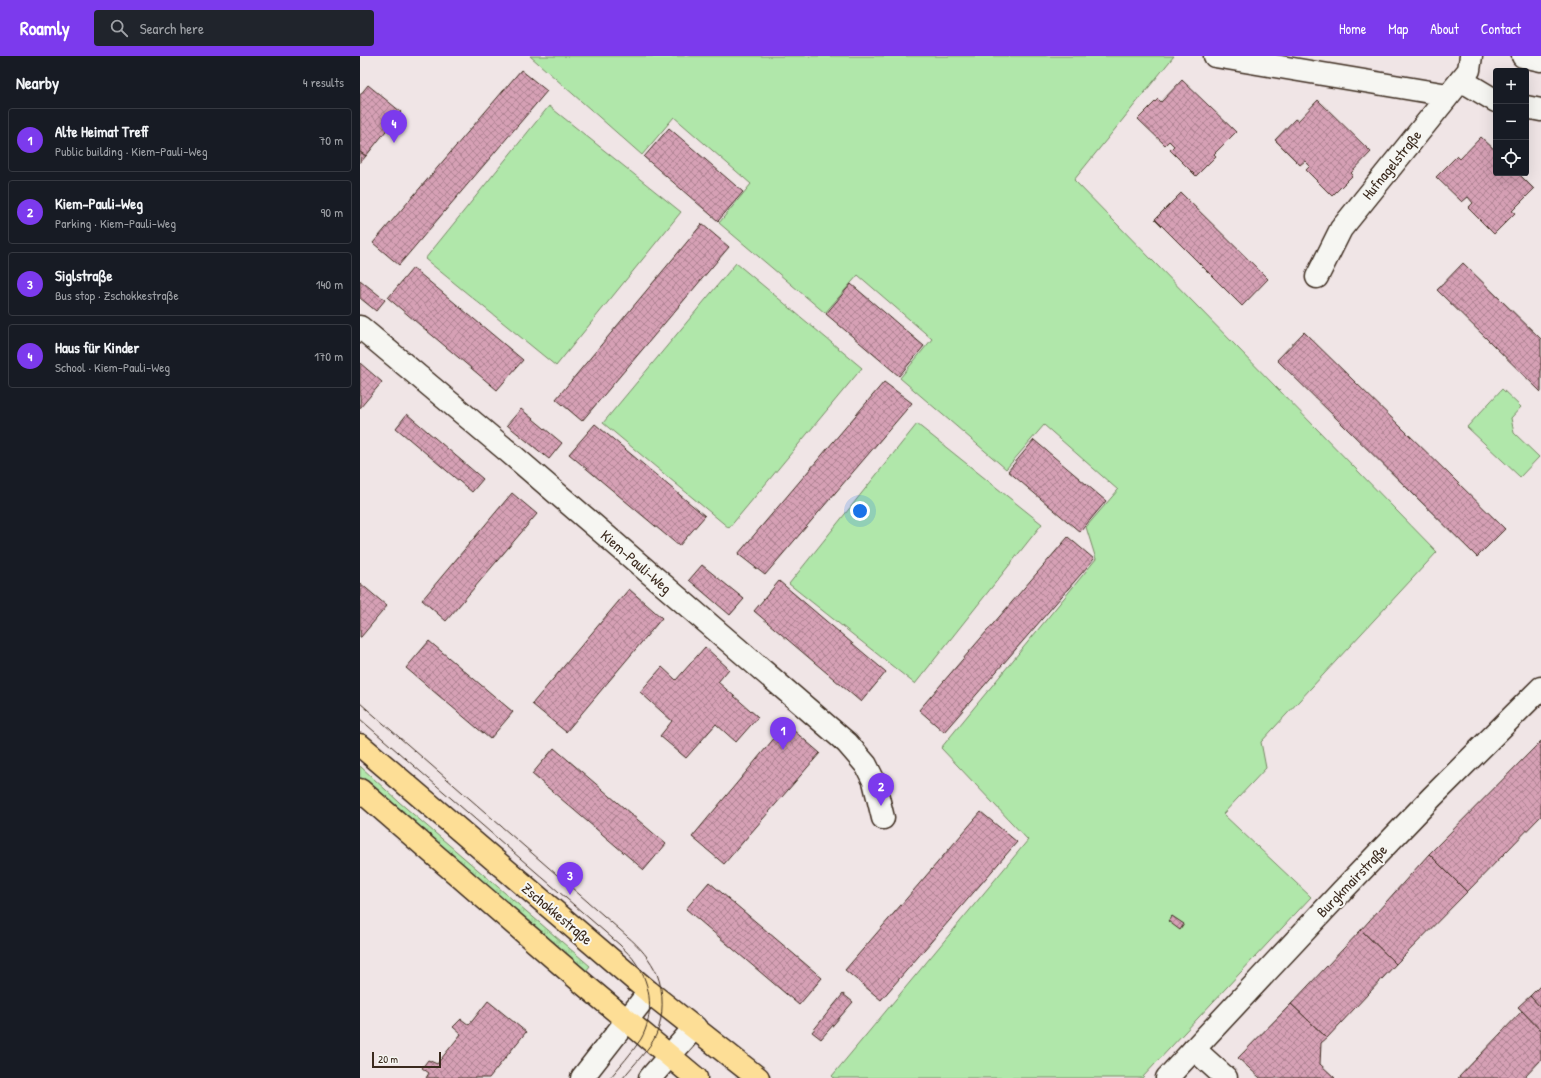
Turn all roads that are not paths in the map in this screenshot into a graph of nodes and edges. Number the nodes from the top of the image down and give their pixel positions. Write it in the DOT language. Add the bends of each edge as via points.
graph roads {
  1 [pos="1215,56"];
  2 [pos="1471,56"];
  3 [pos="1523,56"];
  4 [pos="1541,60"];
  5 [pos="1455,87"];
  6 [pos="1493,100"];
  7 [pos="1529,108"];
  8 [pos="1541,110"];
  9 [pos="1317,277"];
  10 [pos="360,327"];
  11 [pos="1541,688"];
  12 [pos="360,745"];
  13 [pos="360,790"];
  14 [pos="883,818"];
  15 [pos="649,992"];
  16 [pos="627,1020"];
  17 [pos="695,1027"];
  18 [pos="1194,1049"];
  19 [pos="670,1056"];
  20 [pos="582,1078"];
  21 [pos="650,1078"];
  22 [pos="696,1078"];
  23 [pos="758,1078"];
  24 [pos="1167,1078"];
  25 [pos="1226,1078"];
  1 -- 5 [label="street"];
  2 -- 5 [label="street, Hufnagelstraße" via="1469,70"];
  3 -- 4 [label="street"];
  5 -- 6 [label="street"];
  5 -- 9 [label="street, Hufnagelstraße" via="1341,229"];
  7 -- 8 [label="street"];
  10 -- 14 [label="street, Kiem-Pauli-Weg" via="847,743 866,765 874,781"];
  11 -- 18 [label="street, Burgkmairstraße" via="1400,830"];
  12 -- 15 [label="main road, Zschokkestraße"];
  13 -- 16 [label="main road"];
  15 -- 16 [label="street"];
  15 -- 17 [label="main road, Zschokkestraße"];
  16 -- 19 [label="main road"];
  16 -- 20 [label="street"];
  17 -- 19 [label="street"];
  17 -- 23 [label="main road, Zschokkestraße"];
  18 -- 24 [label="street, Burgkmairstraße"];
  18 -- 25 [label="street"];
  19 -- 21 [label="street"];
  19 -- 22 [label="main road"];
}
